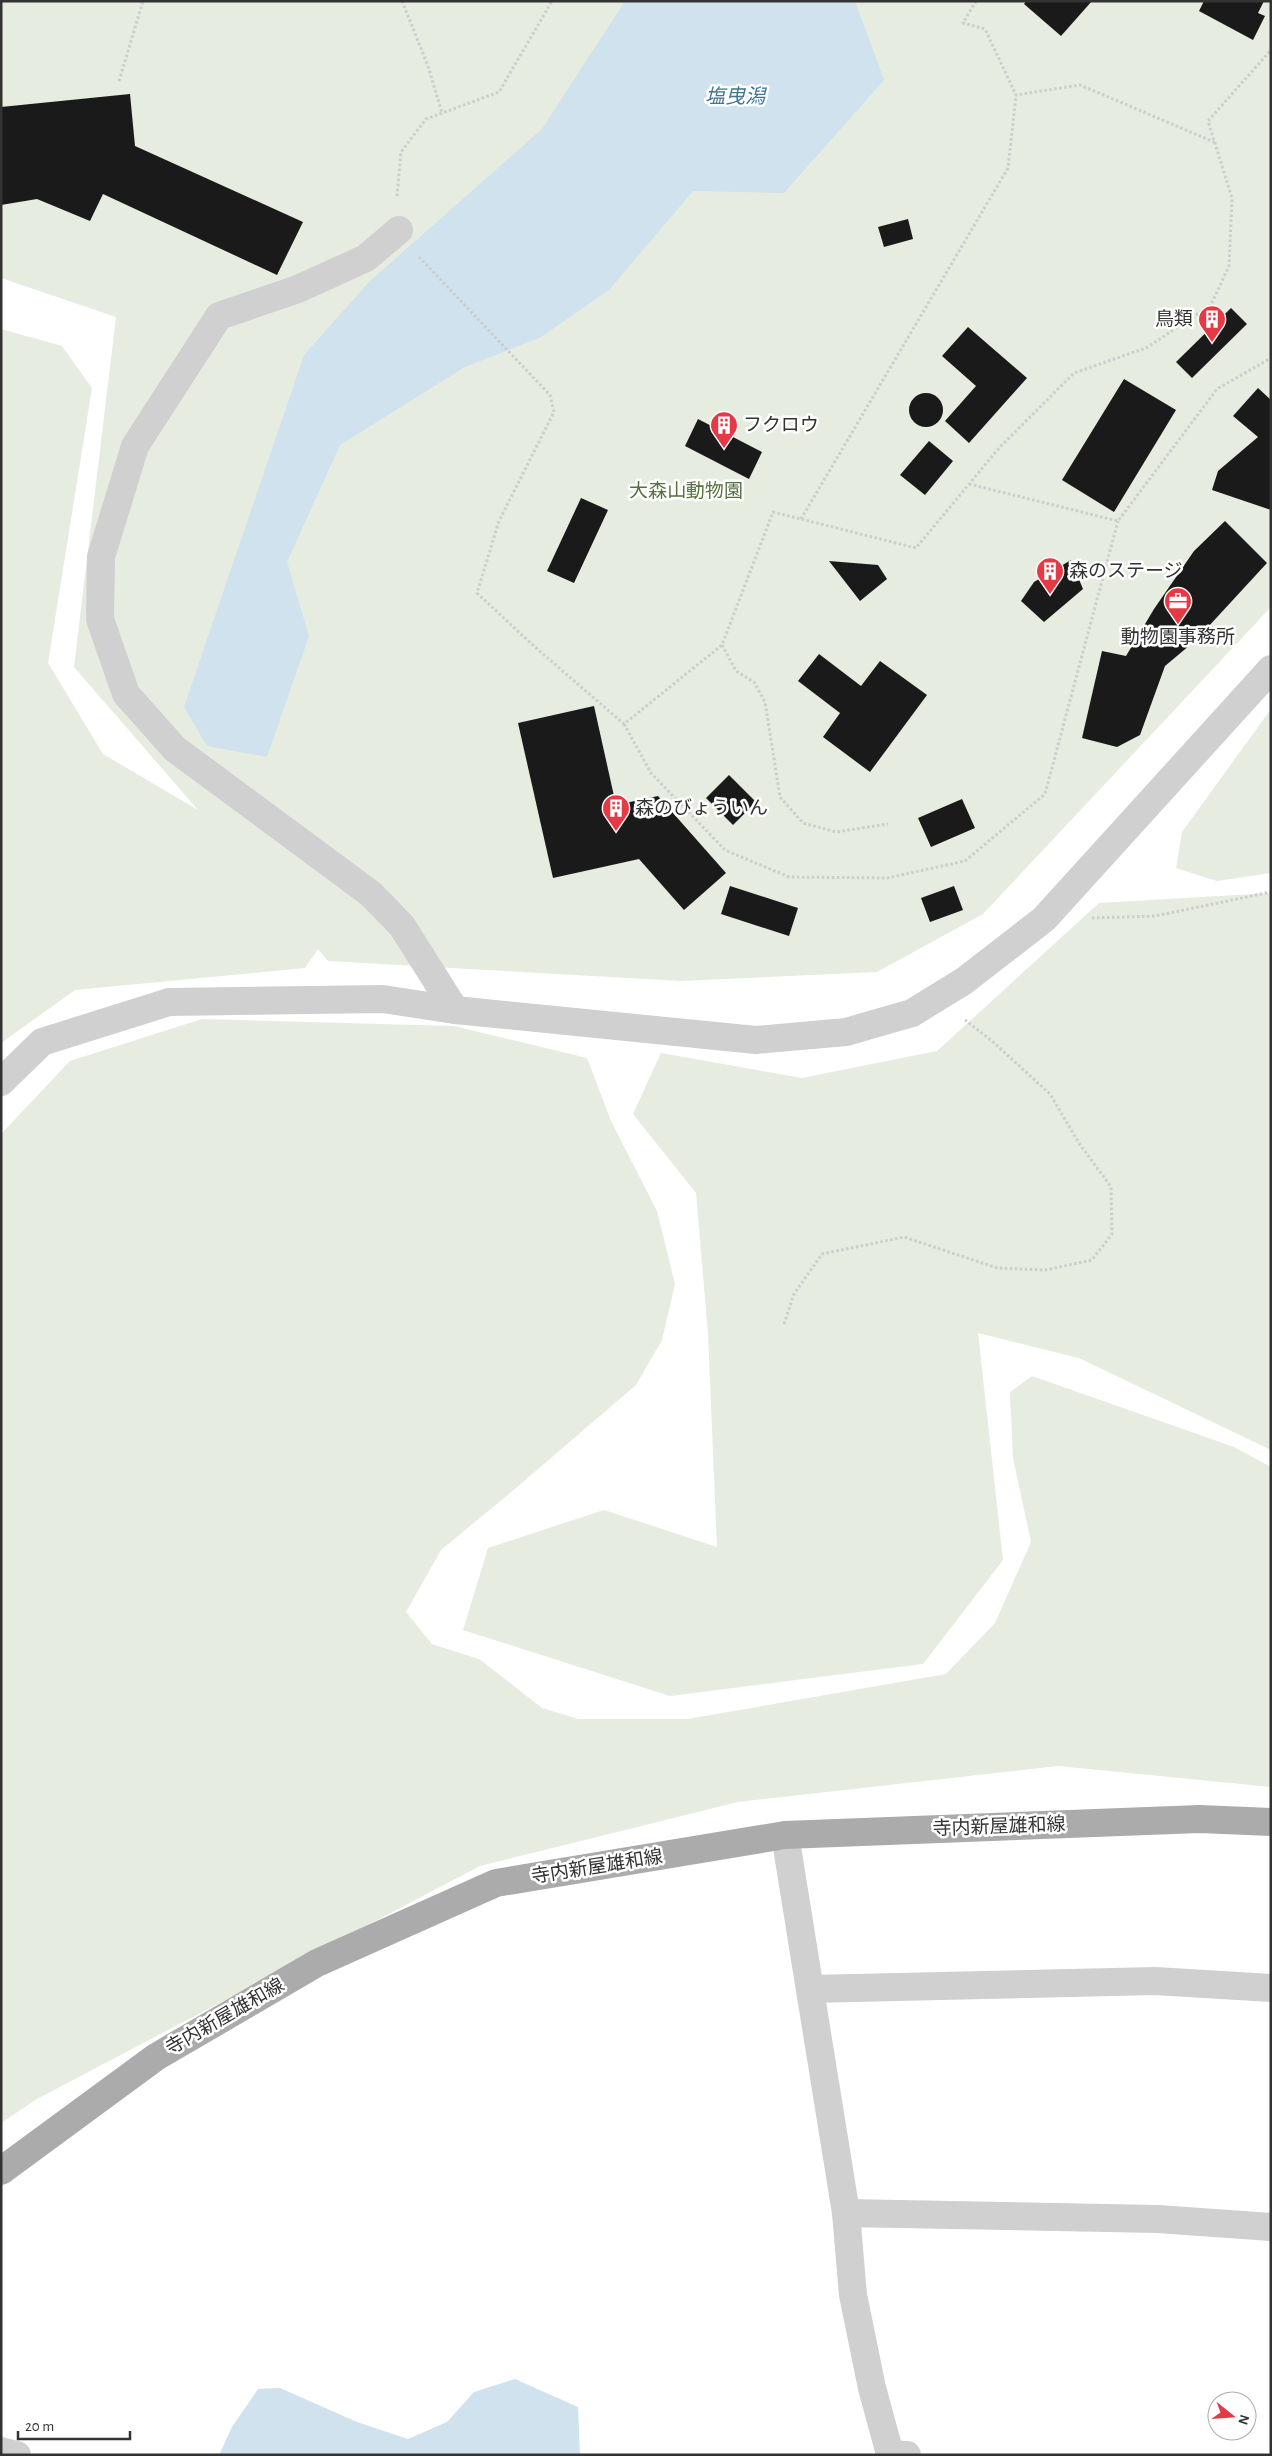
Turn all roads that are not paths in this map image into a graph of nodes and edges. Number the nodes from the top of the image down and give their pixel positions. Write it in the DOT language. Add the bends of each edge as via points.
graph roads {
  1 [pos="401,235"];
  2 [pos="1271,669"];
  3 [pos="455,1010"];
  4 [pos="1,1082"];
  5 [pos="1271,1822"];
  6 [pos="785,1836"];
  7 [pos="810,1988"];
  8 [pos="1271,1988"];
  9 [pos="1,2171"];
  10 [pos="846,2213"];
  11 [pos="1271,2227"];
  12 [pos="1,2451"];
  13 [pos="17,2455"];
  14 [pos="907,2455"];
  1 -- 3 [label="street" via="366,258 298,289 219,316 135,446 101,557 100,619 126,694 175,749 371,894 402,926"];
  2 -- 3 [label="street" via="1044,919 964,981 912,1013 846,1032 756,1040"];
  3 -- 4 [label="street" via="383,999 170,1002 42,1042"];
  5 -- 6 [label="main road, 寺内新屋雄和線" via="1200,1819"];
  6 -- 7 [label="street"];
  6 -- 9 [label="main road, 寺内新屋雄和線" via="496,1883 317,1963 156,2057"];
  7 -- 8 [label="street" via="1155,1981"];
  7 -- 10 [label="street"];
  10 -- 11 [label="street" via="1158,2219"];
  10 -- 14 [label="street" via="853,2295 872,2388 890,2454"];
  12 -- 13 [label="street"];
}
